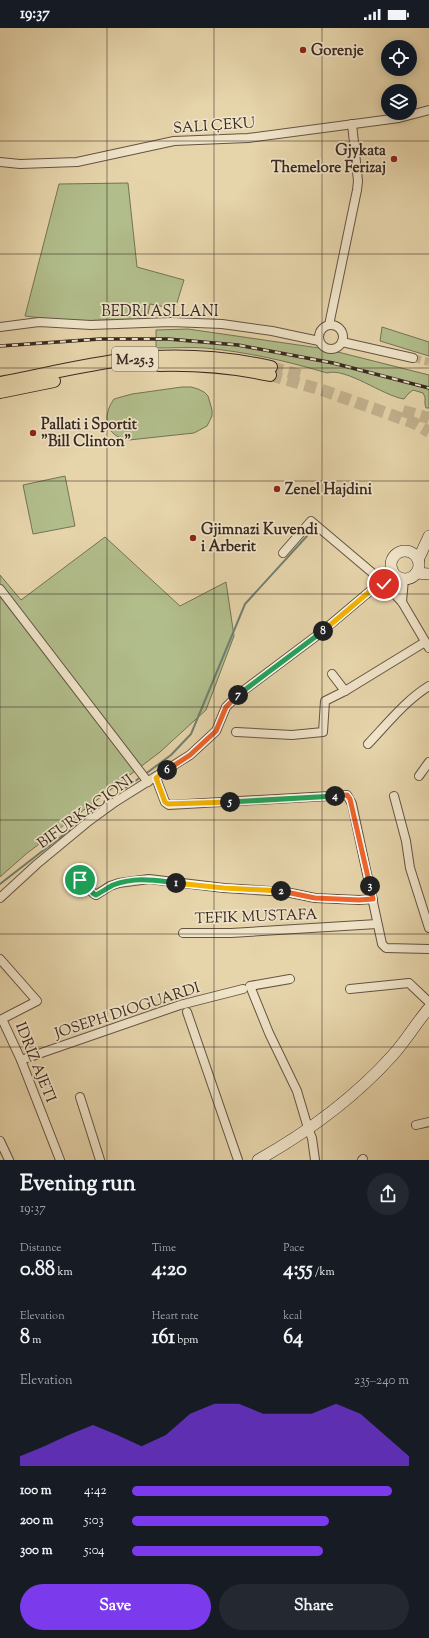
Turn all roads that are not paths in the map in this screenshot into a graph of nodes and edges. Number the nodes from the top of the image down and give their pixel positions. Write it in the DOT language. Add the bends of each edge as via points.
graph roads {
  1 [pos="429,110"];
  2 [pos="352,124"];
  3 [pos="0,162"];
  4 [pos="329,325"];
  5 [pos="0,326"];
  6 [pos="319,341"];
  7 [pos="342,342"];
  8 [pos="413,358"];
  9 [pos="0,383"];
  10 [pos="0,392"];
  11 [pos="428,537"];
  12 [pos="283,553"];
  13 [pos="416,558"];
  14 [pos="429,568"];
  15 [pos="416,573"];
  16 [pos="429,574"];
  17 [pos="398,575"];
  18 [pos="382,581"];
  19 [pos="0,589"];
  20 [pos="402,602"];
  21 [pos="427,645"];
  22 [pos="332,674"];
  23 [pos="429,686"];
  24 [pos="345,691"];
  25 [pos="236,732"];
  26 [pos="368,744"];
  27 [pos="429,762"];
  28 [pos="419,776"];
  29 [pos="150,780"];
  30 [pos="394,796"];
  31 [pos="80,880"];
  32 [pos="0,898"];
  33 [pos="373,899"];
  34 [pos="377,924"];
  35 [pos="429,928"];
  36 [pos="183,932"];
  37 [pos="429,949"];
  38 [pos="0,959"];
  39 [pos="290,979"];
  40 [pos="243,989"];
  41 [pos="350,989"];
  42 [pos="429,1002"];
  43 [pos="429,1008"];
  44 [pos="187,1012"];
  45 [pos="21,1060"];
  46 [pos="80,1097"];
  47 [pos="429,1122"];
  48 [pos="416,1125"];
  49 [pos="308,1128"];
  50 [pos="0,1141"];
  51 [pos="9,1160"];
  52 [pos="60,1160"];
  53 [pos="100,1160"];
  54 [pos="238,1160"];
  55 [pos="258,1160"];
  56 [pos="315,1160"];
  1 -- 2 [label="street, SALI ÇEKU" via="399,118"];
  2 -- 3 [label="street, SALI ÇEKU" via="248,138 174,141 77,162"];
  2 -- 4 [label="street" via="357,190"];
  4 -- 6 [label="street" via="321,329"];
  4 -- 7 [label="street" via="340,330"];
  5 -- 6 [label="street, BEDRI ASLLANI" via="39,322 91,325 171,322 222,324"];
  6 -- 7 [label="street" via="324,347 332,349"];
  7 -- 8 [label="street"];
  9 -- 10 [label="main road, M-25.3" via="113,362 193,356 216,358 270,371 214,366 154,366 73,376"];
  11 -- 13 [label="main road"];
  12 -- 18 [label="street" via="311,522"];
  13 -- 14 [label="main road"];
  13 -- 15 [label="main road" via="419,568"];
  13 -- 17 [label="main road" via="405,551 396,555 392,560"];
  15 -- 16 [label="main road"];
  15 -- 17 [label="main road" via="412,577"];
  17 -- 18 [label="street, BIFURKACIONI"];
  17 -- 20 [label="street"];
  18 -- 20 [label="street"];
  18 -- 29 [label="street, BIFURKACIONI" via="319,634 239,694 226,707 216,731 190,755"];
  19 -- 29 [label="street" via="141,772"];
  20 -- 21 [label="street"];
  21 -- 24 [label="street"];
  22 -- 24 [label="street"];
  23 -- 26 [label="street" via="405,706"];
  24 -- 25 [label="street" via="325,701 323,732"];
  27 -- 28 [label="street"];
  29 -- 32 [label="street, BIFURKACIONI" via="89,821"];
  29 -- 33 [label="street" via="169,805 347,795 352,804"];
  30 -- 35 [label="street" via="410,868"];
  31 -- 33 [label="street" via="96,895 119,883 149,879 286,892 315,898"];
  33 -- 34 [label="street"];
  34 -- 36 [label="street, TEFIK MUSTAFA" via="231,933"];
  34 -- 37 [label="street" via="382,944 386,948"];
  38 -- 45 [label="street, IDRIZ AJETI" via="37,1001 2,1018"];
  39 -- 49 [label="street" via="250,986 297,1092"];
  40 -- 45 [label="street, JOSEPH DIOGUARDI" via="180,1005"];
  41 -- 42 [label="street" via="409,983"];
  43 -- 49 [label="main road" via="392,1056 336,1107"];
  44 -- 54 [label="street"];
  45 -- 52 [label="street, IDRIZ AJETI"];
  46 -- 53 [label="street"];
  47 -- 48 [label="street"];
  49 -- 55 [label="main road"];
  49 -- 56 [label="street"];
  50 -- 51 [label="street"];
}
